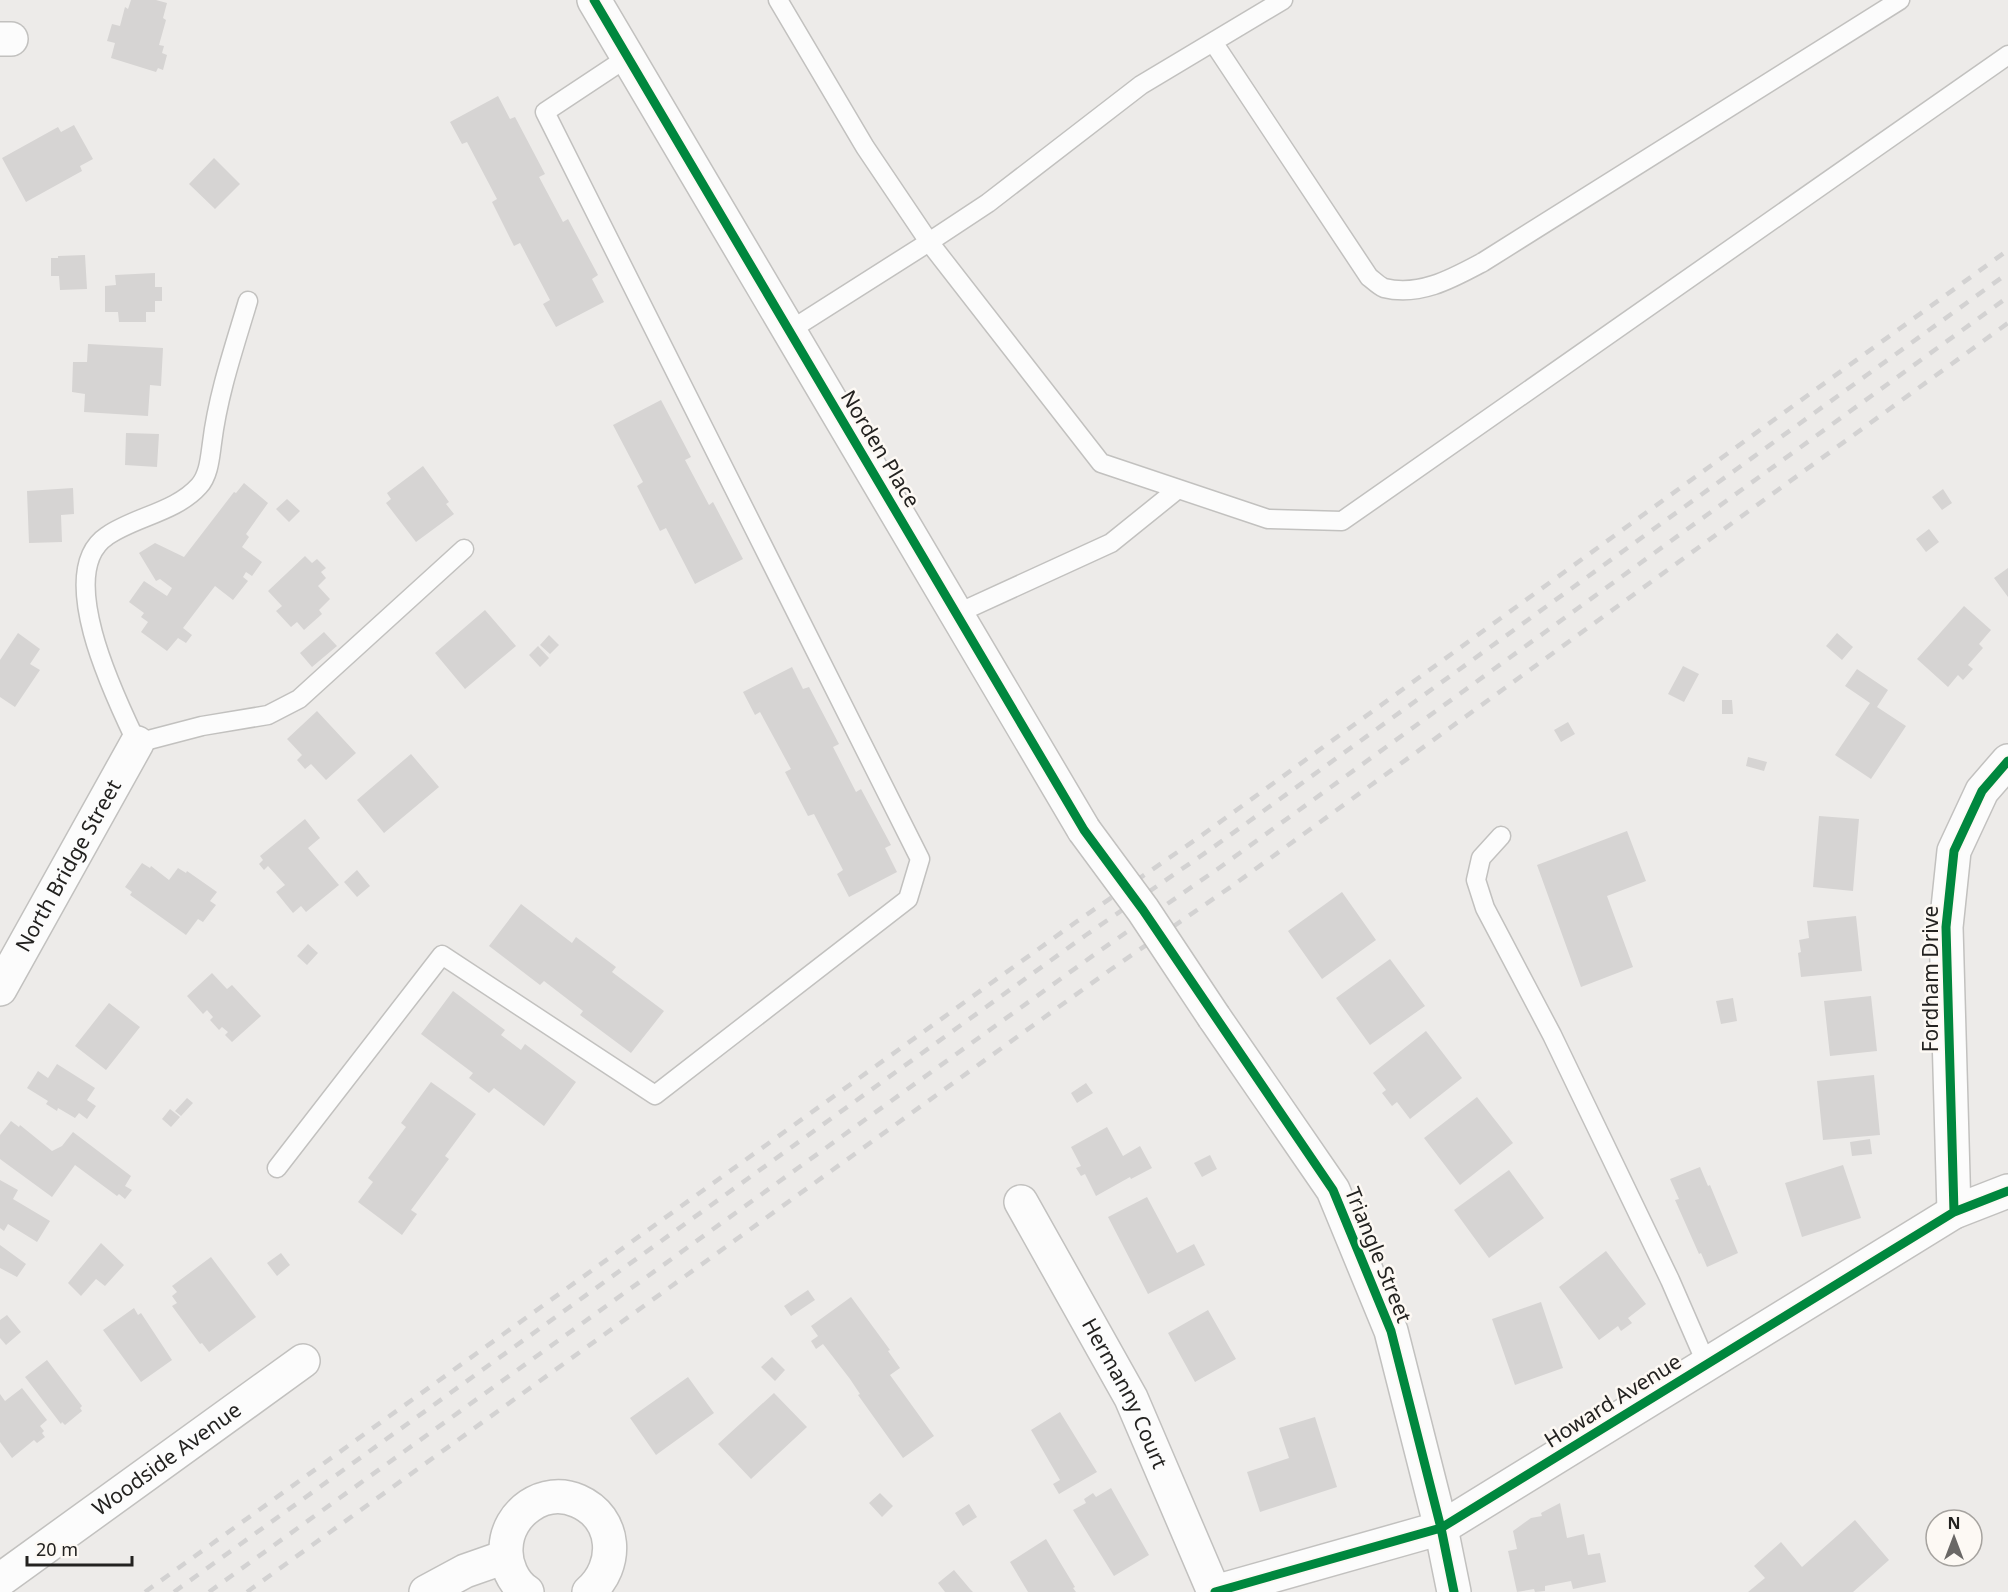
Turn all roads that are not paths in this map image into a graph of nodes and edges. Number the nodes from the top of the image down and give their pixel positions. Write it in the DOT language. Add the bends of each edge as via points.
graph roads {
  1 [pos="594,0"];
  2 [pos="778,0"];
  3 [pos="1283,0"];
  4 [pos="1900,0"];
  5 [pos="1213,42"];
  6 [pos="2008,55"];
  7 [pos="628,57"];
  8 [pos="929,242"];
  9 [pos="248,301"];
  10 [pos="789,332"];
  11 [pos="1178,489"];
  12 [pos="464,549"];
  13 [pos="956,614"];
  14 [pos="137,743"];
  15 [pos="2008,761"];
  16 [pos="1501,836"];
  17 [pos="1143,910"];
  18 [pos="0,989"];
  19 [pos="277,1168"];
  20 [pos="2008,1191"];
  21 [pos="1021,1202"];
  22 [pos="1953,1212"];
  23 [pos="303,1361"];
  24 [pos="1707,1365"];
  25 [pos="1441,1528"];
  26 [pos="505,1557"];
  27 [pos="0,1580"];
  28 [pos="426,1592"];
  29 [pos="527,1592"];
  30 [pos="589,1592"];
  31 [pos="1214,1592"];
  32 [pos="1454,1592"];
  1 -- 7 [label="street, Norden Place"];
  2 -- 8 [label="lane" via="865,147"];
  3 -- 5 [label="lane"];
  4 -- 5 [label="lane" via="1483,262 1447,281 1404,290 1382,287 1369,277"];
  5 -- 8 [label="lane" via="1141,85 988,203"];
  6 -- 11 [label="lane" via="1342,521 1268,519"];
  7 -- 10 [label="street, Norden Place"];
  7 -- 19 [label="lane" via="545,112 920,859 908,899 655,1095 442,955"];
  8 -- 10 [label="lane"];
  8 -- 11 [label="lane" via="1101,463"];
  9 -- 14 [label="lane" via="222,384 209,466 200,485 166,509 105,536 90,553 84,578 94,635 111,687"];
  10 -- 13 [label="street, Norden Place"];
  11 -- 13 [label="lane" via="1111,543"];
  12 -- 14 [label="lane" via="299,699 268,715 202,726"];
  13 -- 17 [label="street, Norden Place, bridge" via="1084,830"];
  14 -- 18 [label="street, North Bridge Street"];
  15 -- 22 [label="street, Fordham Drive" via="1983,791 1953,851 1946,927"];
  16 -- 24 [label="lane" via="1481,858 1476,880 1485,908 1552,1035"];
  17 -- 25 [label="street, Triangle Street, bridge" via="1333,1190 1391,1331"];
  20 -- 22 [label="street, Howard Avenue"];
  21 -- 31 [label="street, Hermanny Court" via="1131,1398"];
  22 -- 24 [label="street, Howard Avenue"];
  23 -- 27 [label="street, Woodside Avenue"];
  24 -- 25 [label="street, Howard Avenue"];
  25 -- 31 [label="street, Howard Avenue"];
  25 -- 32 [label="street, Triangle Street"];
  26 -- 28 [label="street" via="465,1571"];
  26 -- 29 [label="street" via="511,1575"];
  26 -- 30 [label="street" via="506,1539 525,1508 541,1499 577,1501 593,1510 610,1542 610,1560 603,1577"];
}
